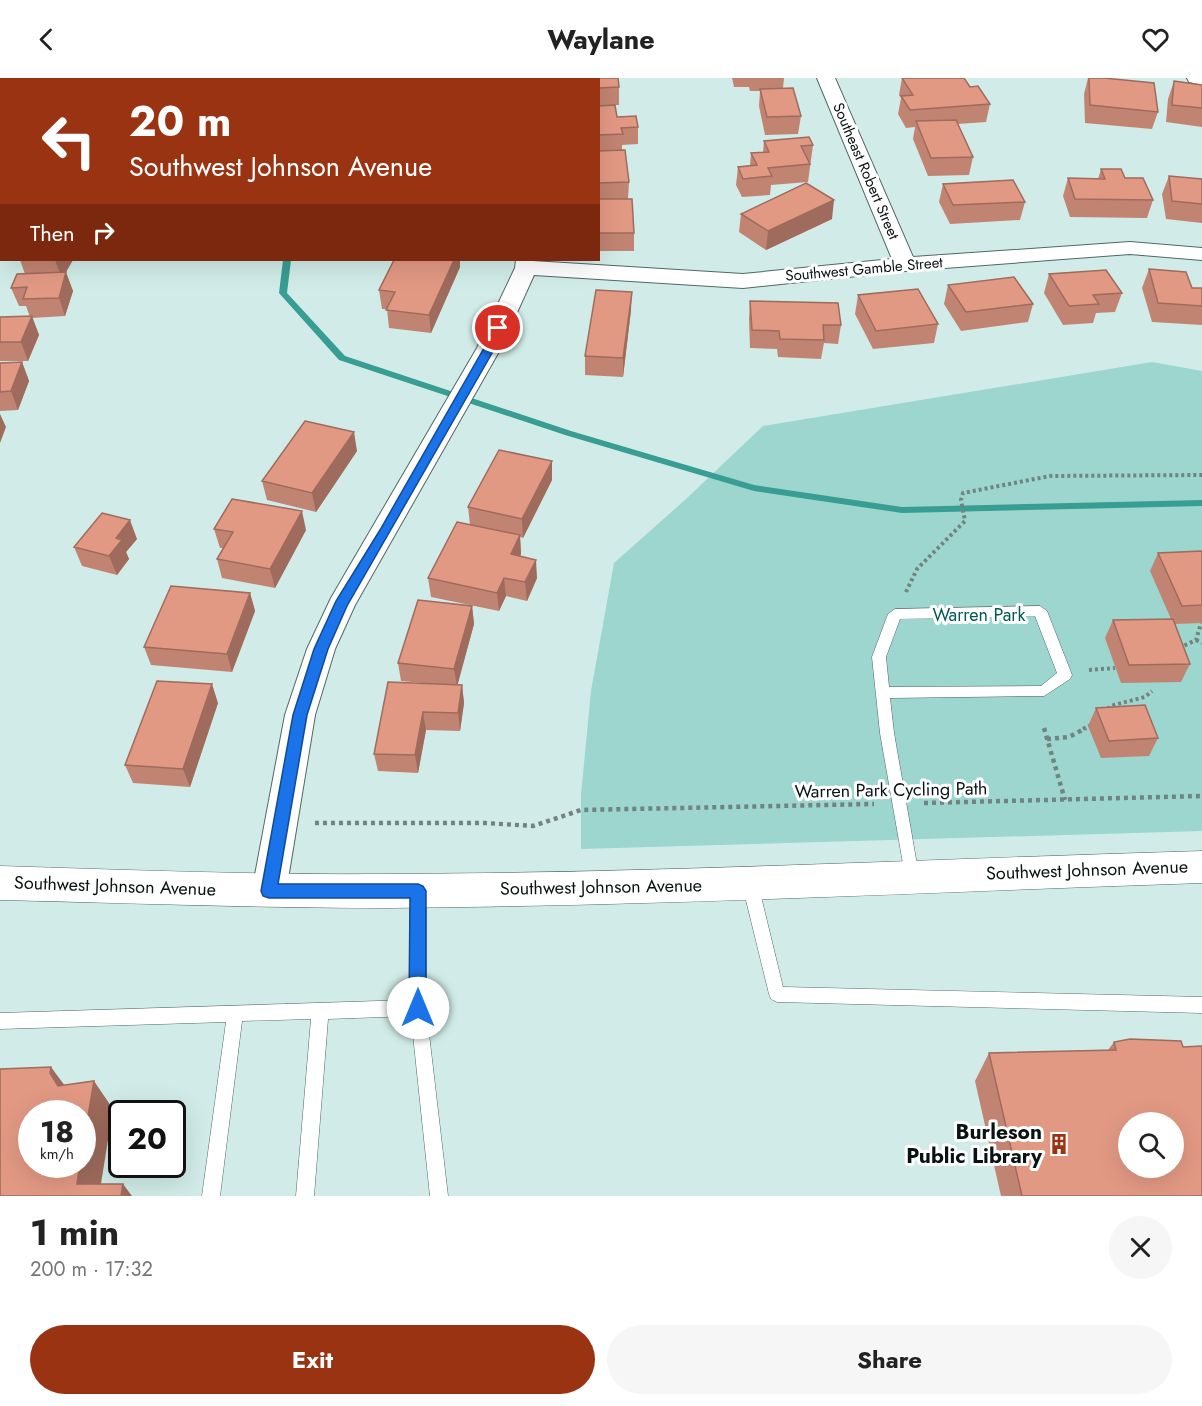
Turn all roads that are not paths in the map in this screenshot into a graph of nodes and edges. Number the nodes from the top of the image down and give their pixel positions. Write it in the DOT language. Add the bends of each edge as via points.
graph roads {
  1 [pos="826,78"];
  2 [pos="1196,78"];
  3 [pos="1202,79"];
  4 [pos="1202,254"];
  5 [pos="526,264"];
  6 [pos="905,264"];
  7 [pos="883,693"];
  8 [pos="1202,867"];
  9 [pos="911,876"];
  10 [pos="0,883"];
  11 [pos="750,884"];
  12 [pos="269,891"];
  13 [pos="418,891"];
  14 [pos="1202,1005"];
  15 [pos="418,1008"];
  16 [pos="320,1011"];
  17 [pos="235,1014"];
  18 [pos="0,1021"];
  19 [pos="211,1196"];
  20 [pos="305,1196"];
  21 [pos="439,1196"];
  1 -- 6 [label="street, Southeast Robert Street"];
  2 -- 3 [label="street"];
  4 -- 6 [label="street, Southwest Gamble Street" via="1130,248"];
  5 -- 6 [label="street, Southwest Gamble Street" via="743,281"];
  5 -- 12 [label="street" via="489,348 341,605 321,649 300,715"];
  7 -- 7 [label="lane" via="879,657 896,614 1040,611 1065,675 1044,691"];
  7 -- 9 [label="lane"];
  8 -- 9 [label="street, Southwest Johnson Avenue"];
  9 -- 11 [label="street, Southwest Johnson Avenue"];
  10 -- 12 [label="street, Southwest Johnson Avenue"];
  11 -- 13 [label="street, Southwest Johnson Avenue"];
  11 -- 14 [label="lane" via="777,994"];
  12 -- 13 [label="street, Southwest Johnson Avenue"];
  13 -- 15 [label="lane"];
  15 -- 16 [label="lane"];
  15 -- 21 [label="lane"];
  16 -- 17 [label="lane"];
  16 -- 20 [label="lane"];
  17 -- 18 [label="lane"];
  17 -- 19 [label="lane"];
}
